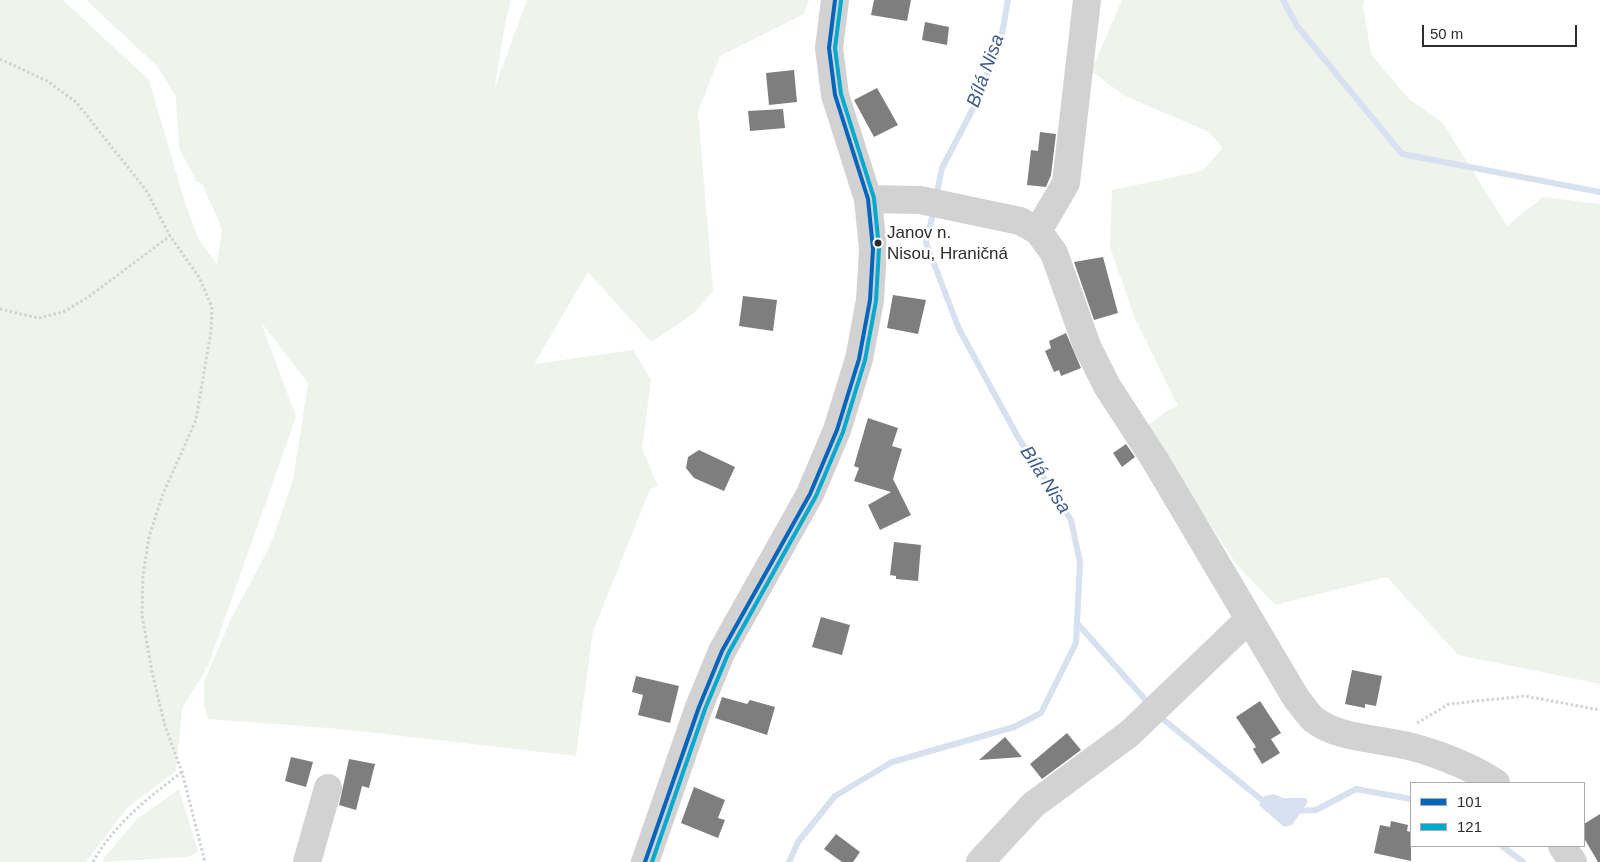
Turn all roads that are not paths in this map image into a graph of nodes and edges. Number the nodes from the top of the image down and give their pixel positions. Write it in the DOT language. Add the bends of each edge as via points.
graph roads {
  1 [pos="835,0"];
  2 [pos="1087,0"];
  3 [pos="868,199"];
  4 [pos="1038,230"];
  5 [pos="1248,620"];
  6 [pos="1494,782"];
  7 [pos="328,788"];
  8 [pos="1563,847"];
  9 [pos="307,862"];
  10 [pos="645,862"];
  11 [pos="980,862"];
  12 [pos="1573,862"];
  1 -- 3 [label="street" via="829,48 835,95"];
  2 -- 4 [label="street" via="1066,183"];
  3 -- 4 [label="street" via="920,200 1020,221"];
  3 -- 10 [label="street" via="873,249 870,300 859,359 837,430 810,494 722,651"];
  4 -- 5 [label="street" via="1054,253 1087,346 1107,386 1155,460"];
  5 -- 6 [label="street" via="1296,698 1313,719 1365,740 1433,753"];
  5 -- 11 [label="street" via="1130,734 1033,805"];
  7 -- 9 [label="street"];
  8 -- 12 [label="street"];
}
